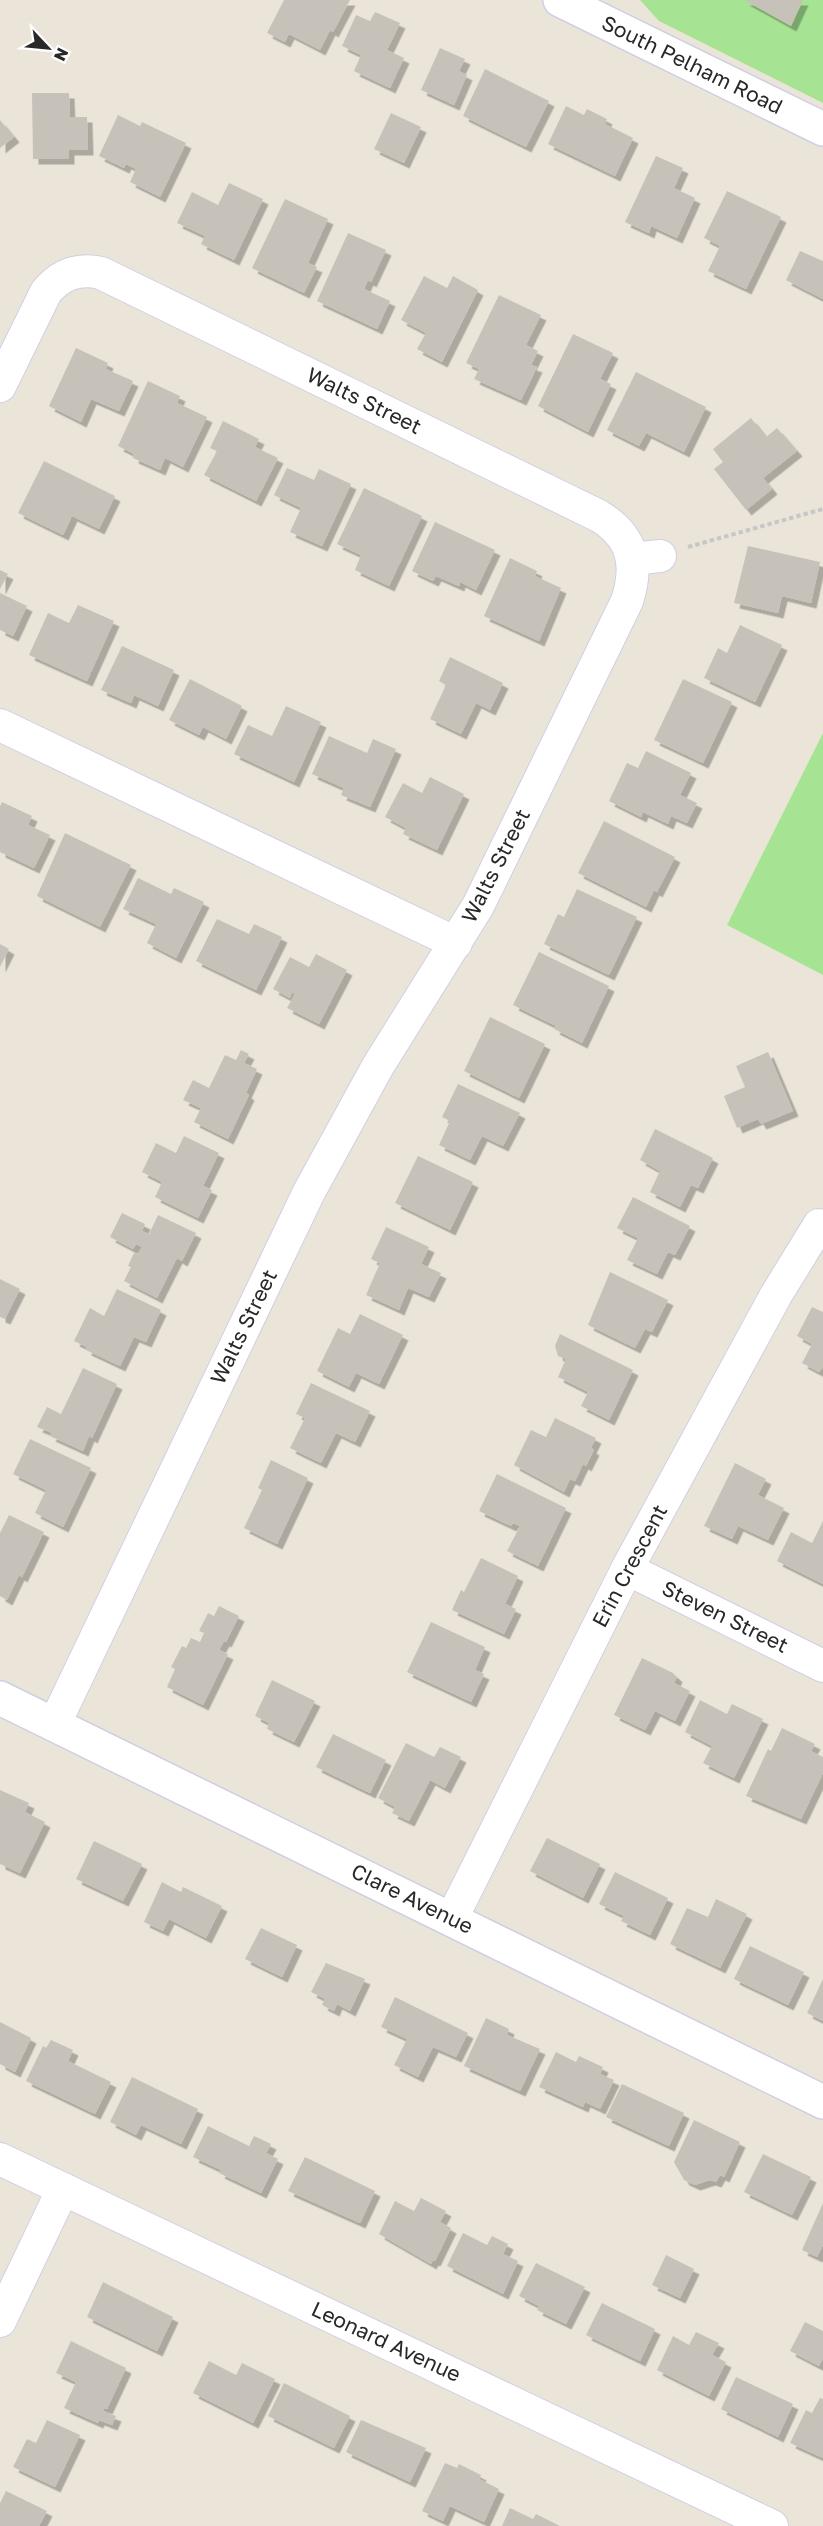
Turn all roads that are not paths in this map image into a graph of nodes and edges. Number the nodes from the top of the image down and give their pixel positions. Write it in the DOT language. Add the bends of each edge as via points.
graph roads {
  1 [pos="574,3"];
  2 [pos="823,129"];
  3 [pos="0,386"];
  4 [pos="0,725"];
  5 [pos="456,943"];
  6 [pos="823,1227"];
  7 [pos="627,1569"];
  8 [pos="823,1666"];
  9 [pos="0,1698"];
  10 [pos="55,1724"];
  11 [pos="452,1918"];
  12 [pos="823,2102"];
  13 [pos="0,2158"];
  14 [pos="63,2189"];
  15 [pos="0,2320"];
  16 [pos="772,2526"];
  1 -- 2 [label="street, South Pelham Road"];
  3 -- 5 [label="street, Walts Street" via="46,292 69,261 599,516 613,524 646,558 478,906"];
  4 -- 5 [label="street, Walts Street"];
  5 -- 10 [label="street, Walts Street" via="378,1066 309,1192"];
  6 -- 7 [label="street, Erin Crescent" via="819,1226 776,1295"];
  7 -- 8 [label="street, Steven Street"];
  7 -- 11 [label="street, Erin Crescent"];
  9 -- 10 [label="street, Clare Avenue"];
  10 -- 11 [label="street, Clare Avenue"];
  11 -- 12 [label="street, Clare Avenue"];
  13 -- 14 [label="street, Leonard Avenue"];
  14 -- 15 [label="street"];
  14 -- 16 [label="street, Leonard Avenue"];
}
